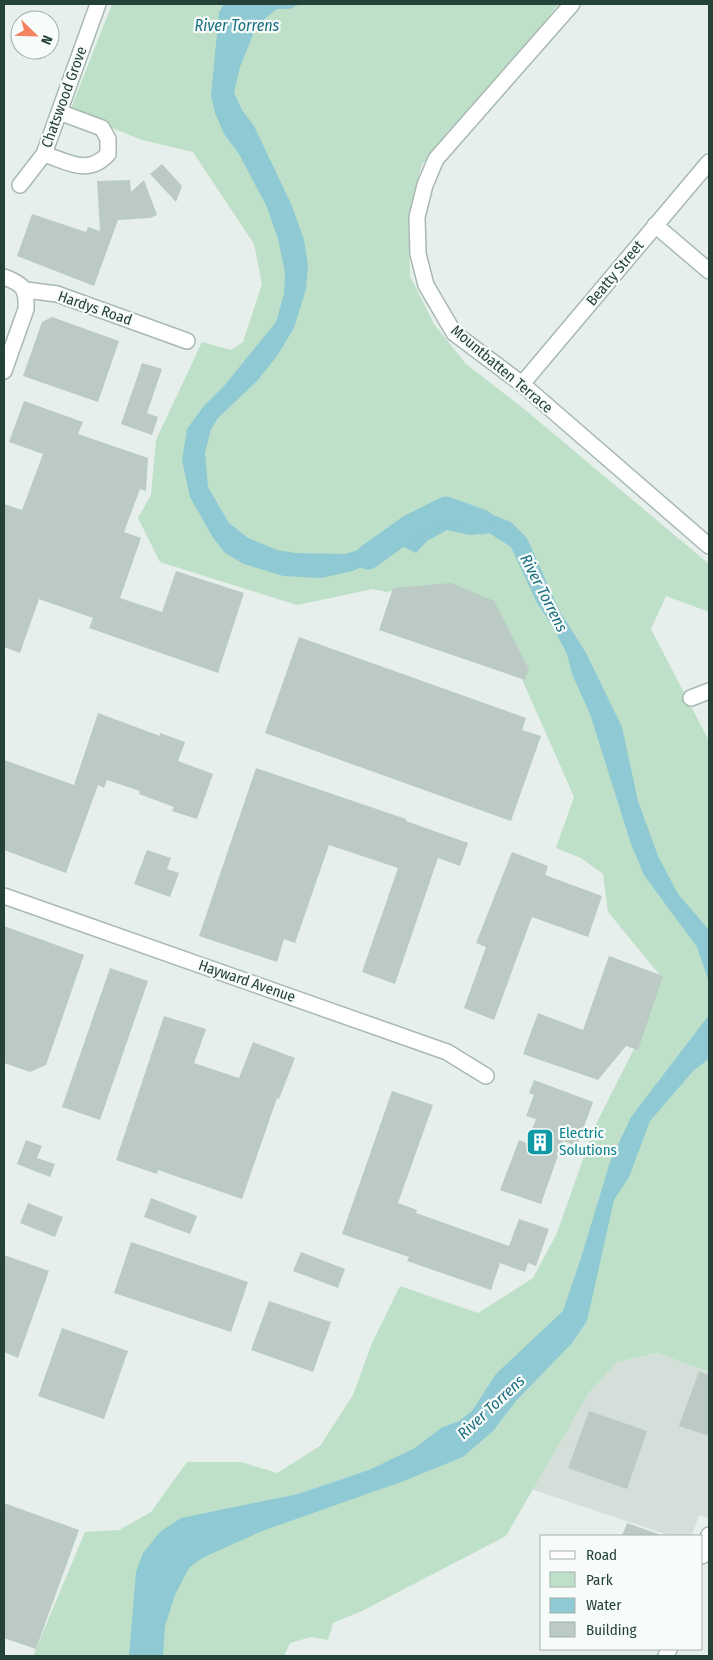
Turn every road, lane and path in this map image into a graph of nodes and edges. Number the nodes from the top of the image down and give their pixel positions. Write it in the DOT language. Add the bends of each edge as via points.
graph roads {
  1 [pos="98,4"];
  2 [pos="572,4"];
  3 [pos="59,112"];
  4 [pos="44,154"];
  5 [pos="709,162"];
  6 [pos="20,185"];
  7 [pos="655,225"];
  8 [pos="709,271"];
  9 [pos="4,277"];
  10 [pos="26,290"];
  11 [pos="187,341"];
  12 [pos="4,371"];
  13 [pos="522,384"];
  14 [pos="709,546"];
  15 [pos="709,691"];
  16 [pos="691,698"];
  17 [pos="4,896"];
  18 [pos="486,1076"];
  19 [pos="709,1535"];
  20 [pos="703,1553"];
  1 -- 3 [label="street, Chatswood Grove"];
  2 -- 13 [label="street, Mountbatten Terrace" via="436,158 417,217 418,254 426,285 439,311 454,333"];
  3 -- 4 [label="street, Chatswood Grove"];
  3 -- 4 [label="street" via="102,128 108,139 108,154 99,163 83,167"];
  4 -- 6 [label="street, Chatswood Grove"];
  5 -- 7 [label="street, Beatty Street"];
  7 -- 8 [label="street"];
  7 -- 13 [label="street, Beatty Street"];
  9 -- 10 [label="street, Hardys Road"];
  10 -- 11 [label="street, Hardys Road" via="57,294"];
  10 -- 12 [label="street" via="26,309"];
  13 -- 14 [label="street, Mountbatten Terrace"];
  15 -- 16 [label="street"];
  17 -- 18 [label="street, Hayward Avenue" via="446,1052"];
  19 -- 20 [label="street"];
}
